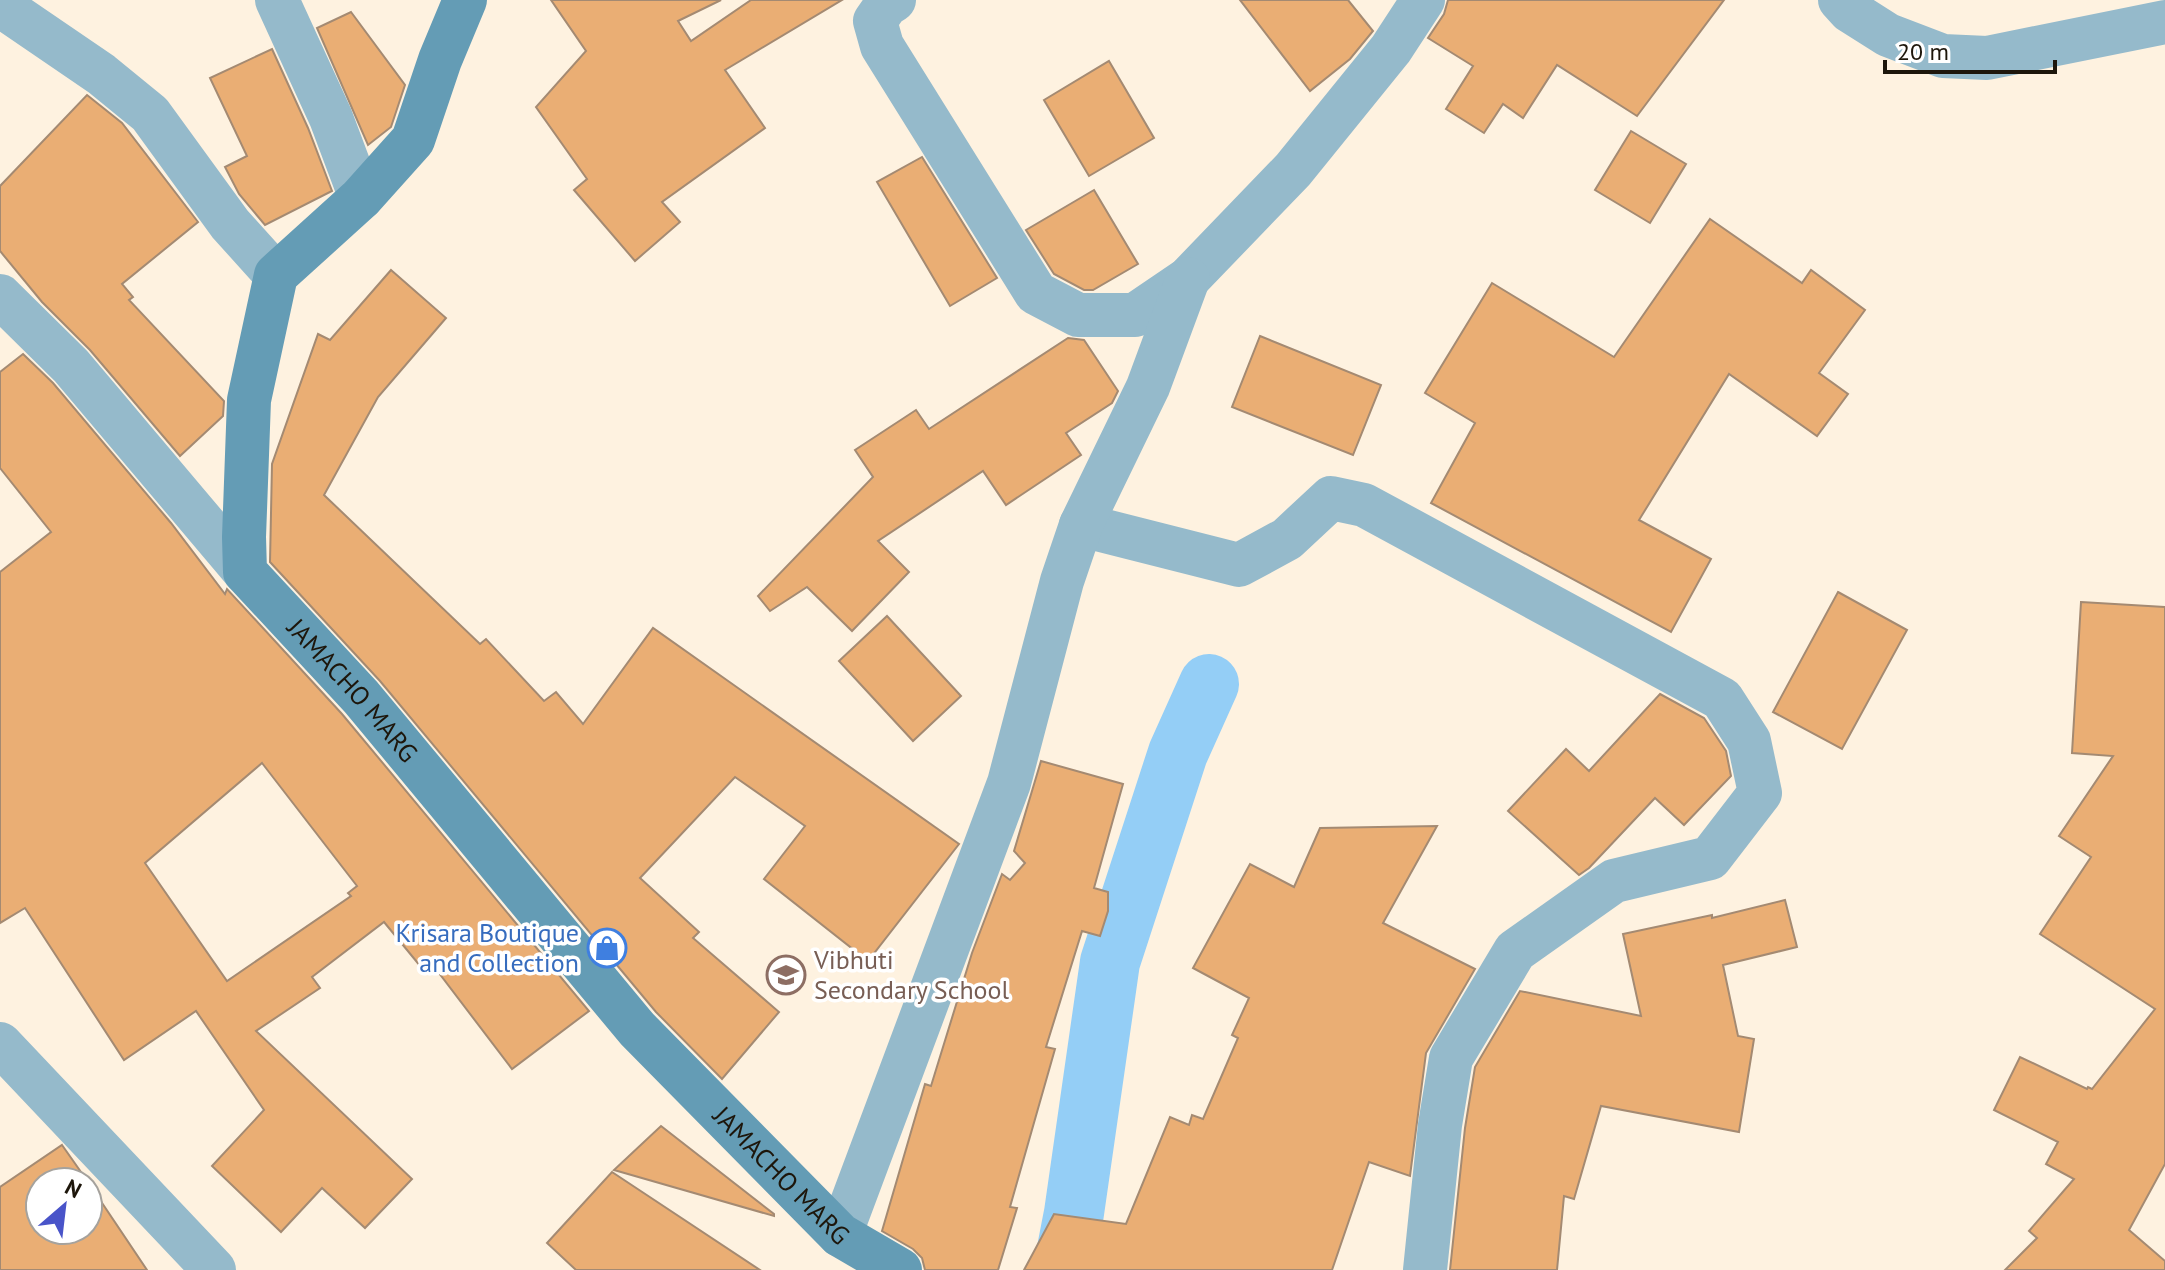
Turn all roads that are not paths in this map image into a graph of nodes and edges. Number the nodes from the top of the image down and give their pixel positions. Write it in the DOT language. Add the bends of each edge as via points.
graph roads {
  1 [pos="277,0"];
  2 [pos="465,0"];
  3 [pos="894,0"];
  4 [pos="1423,0"];
  5 [pos="1840,0"];
  6 [pos="0,5"];
  7 [pos="2165,22"];
  8 [pos="361,198"];
  9 [pos="276,275"];
  10 [pos="1188,279"];
  11 [pos="0,296"];
  12 [pos="1081,525"];
  13 [pos="245,572"];
  14 [pos="0,1044"];
  15 [pos="840,1235"];
  16 [pos="214,1270"];
  17 [pos="900,1270"];
  18 [pos="1425,1270"];
  1 -- 8 [label="street"];
  2 -- 8 [label="street" via="413,140"];
  3 -- 10 [label="street" via="875,21 882,46 1036,293 1078,315 1135,315"];
  4 -- 10 [label="street" via="1391,49 1293,170"];
  5 -- 7 [label="street" via="1888,35 1943,56 1987,58"];
  6 -- 9 [label="street" via="150,114 230,224"];
  8 -- 9 [label="street"];
  9 -- 13 [label="street" via="249,400"];
  10 -- 12 [label="street" via="1148,387"];
  11 -- 13 [label="street" via="71,366"];
  12 -- 15 [label="street" via="1009,783"];
  12 -- 18 [label="street" via="1239,565 1287,539 1331,498 1364,505 1722,699 1749,741 1760,793 1710,858 1614,881 1515,951 1451,1058"];
  13 -- 15 [label="street, JAMACHO MARG" via="361,697 637,1029"];
  14 -- 16 [label="street"];
  15 -- 17 [label="street, JAMACHO MARG"];
}
